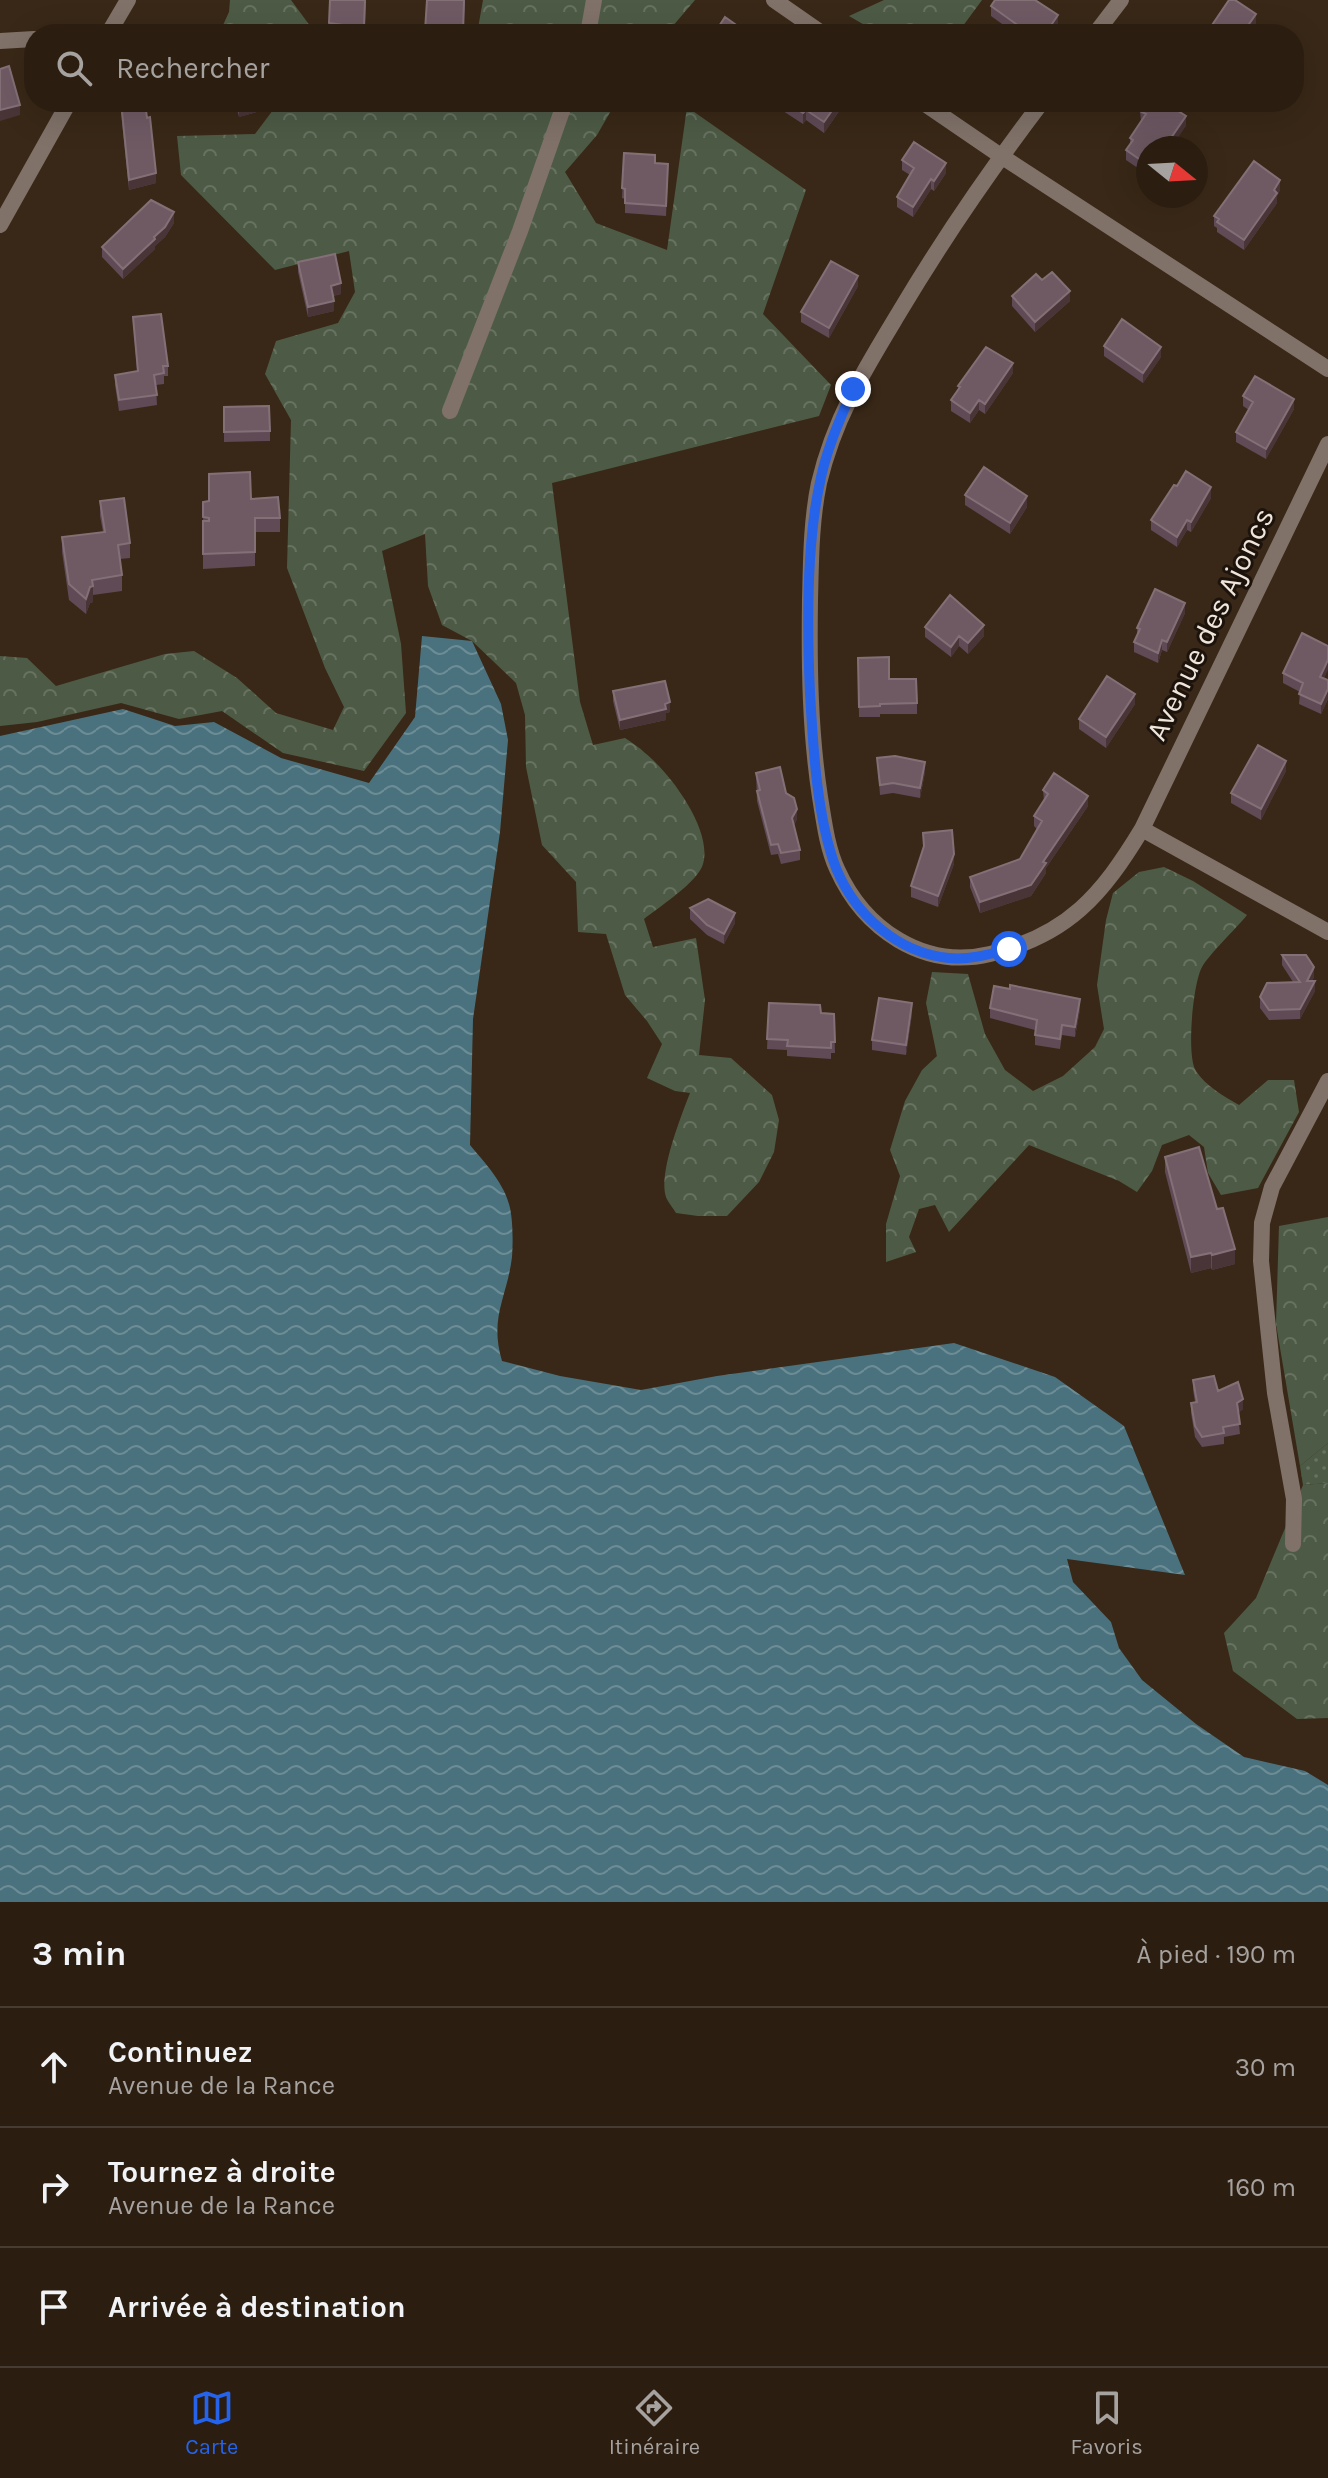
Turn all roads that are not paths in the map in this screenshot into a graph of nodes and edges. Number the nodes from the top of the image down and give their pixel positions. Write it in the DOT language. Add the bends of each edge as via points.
graph roads {
  1 [pos="128,0"];
  2 [pos="594,0"];
  3 [pos="774,0"];
  4 [pos="1121,0"];
  5 [pos="114,24"];
  6 [pos="590,24"];
  7 [pos="809,24"];
  8 [pos="1103,24"];
  9 [pos="24,40"];
  10 [pos="0,41"];
  11 [pos="63,112"];
  12 [pos="561,112"];
  13 [pos="937,112"];
  14 [pos="1034,112"];
  15 [pos="1001,156"];
  16 [pos="0,225"];
  17 [pos="1328,369"];
  18 [pos="450,411"];
  19 [pos="1328,444"];
  20 [pos="1142,829"];
  21 [pos="1328,932"];
  22 [pos="1328,1081"];
  23 [pos="1293,1544"];
  1 -- 5 [label="street"];
  2 -- 6 [label="street"];
  3 -- 7 [label="street"];
  4 -- 8 [label="street"];
  9 -- 10 [label="street"];
  11 -- 16 [label="street"];
  12 -- 18 [label="street"];
  13 -- 15 [label="street"];
  14 -- 15 [label="street, Avenue des Ajoncs"];
  15 -- 17 [label="street"];
  15 -- 20 [label="street, Avenue des Ajoncs" via="853,389 819,486 812,536 809,658 824,823 836,868 874,923 899,943 952,958 1009,949 1074,915 1099,892"];
  19 -- 20 [label="street, Avenue des Ajoncs"];
  20 -- 21 [label="street"];
  22 -- 23 [label="street" via="1272,1187 1262,1223 1275,1393 1294,1499"];
}
